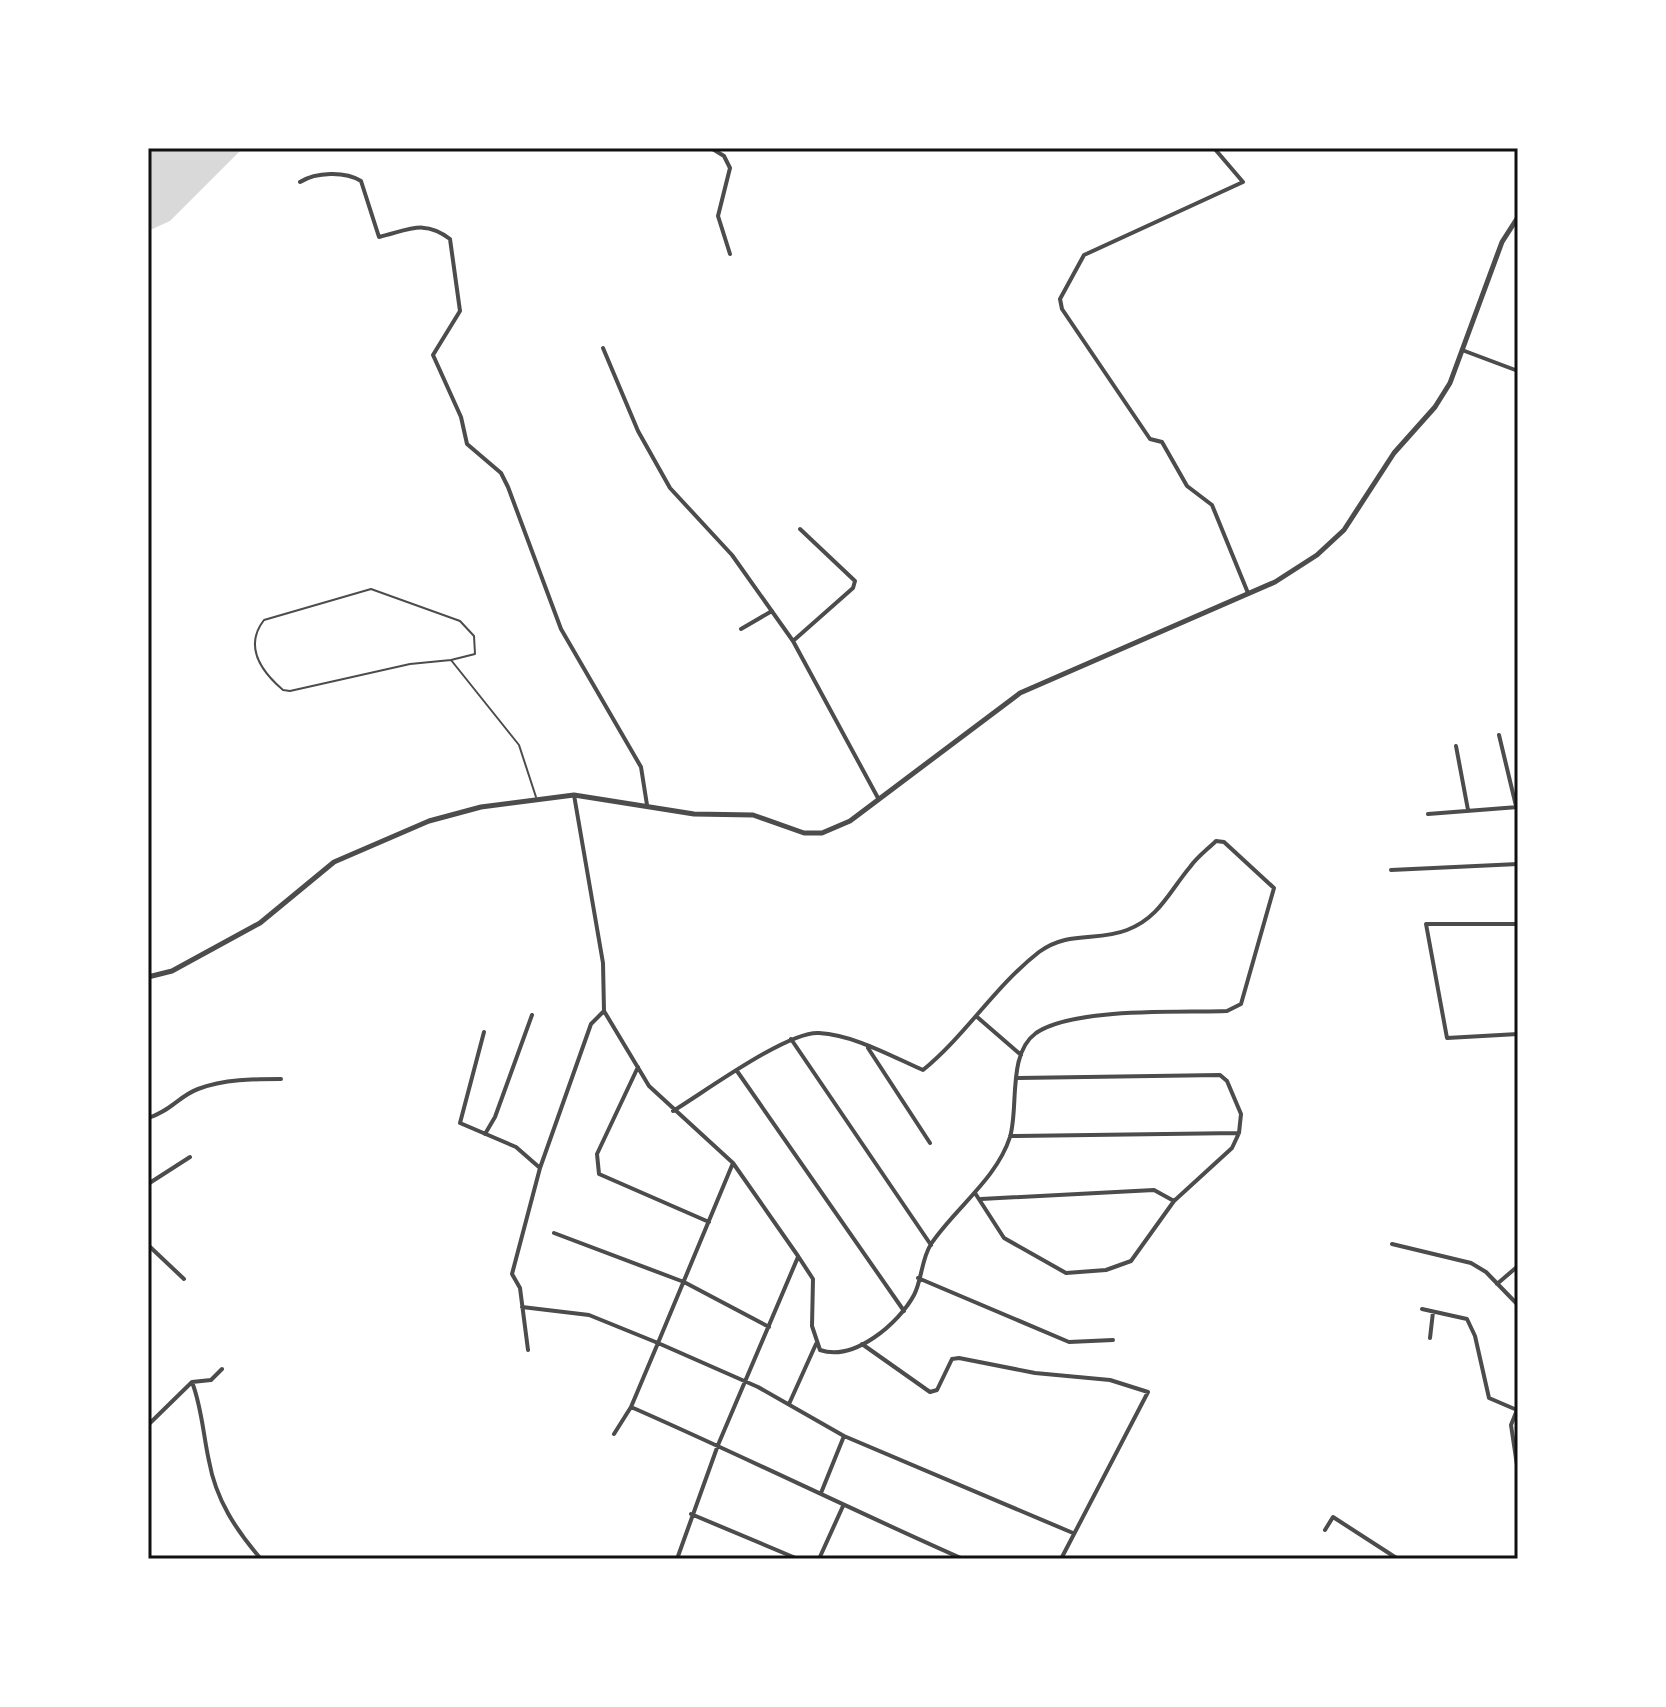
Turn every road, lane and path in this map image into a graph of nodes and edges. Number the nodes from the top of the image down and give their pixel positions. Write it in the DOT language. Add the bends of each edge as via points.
graph roads {
  1 [pos="711,148"];
  2 [pos="1214,148"];
  3 [pos="300,182"];
  4 [pos="1518,217"];
  5 [pos="730,254"];
  6 [pos="603,348"];
  7 [pos="1462,350"];
  8 [pos="1518,371"];
  9 [pos="800,529"];
  10 [pos="1248,593"];
  11 [pos="772,611"];
  12 [pos="741,629"];
  13 [pos="793,641"];
  14 [pos="451,660"];
  15 [pos="1499,735"];
  16 [pos="1456,746"];
  17 [pos="574,795"];
  18 [pos="536,797"];
  19 [pos="878,798"];
  20 [pos="647,805"];
  21 [pos="1517,807"];
  22 [pos="1468,810"];
  23 [pos="1428,814"];
  24 [pos="1518,864"];
  25 [pos="1391,870"];
  26 [pos="1518,924"];
  27 [pos="148,977"];
  28 [pos="604,1011"];
  29 [pos="532,1015"];
  30 [pos="976,1016"];
  31 [pos="484,1032"];
  32 [pos="1518,1034"];
  33 [pos="791,1039"];
  34 [pos="866,1046"];
  35 [pos="1021,1055"];
  36 [pos="638,1067"];
  37 [pos="737,1071"];
  38 [pos="1018,1078"];
  39 [pos="281,1079"];
  40 [pos="673,1111"];
  41 [pos="148,1118"];
  42 [pos="1239,1133"];
  43 [pos="485,1134"];
  44 [pos="1010,1136"];
  45 [pos="930,1143"];
  46 [pos="190,1157"];
  47 [pos="733,1163"];
  48 [pos="540,1168"];
  49 [pos="148,1184"];
  50 [pos="975,1193"];
  51 [pos="981,1199"];
  52 [pos="1174,1201"];
  53 [pos="709,1222"];
  54 [pos="554,1233"];
  55 [pos="1392,1244"];
  56 [pos="148,1245"];
  57 [pos="931,1245"];
  58 [pos="798,1256"];
  59 [pos="1518,1266"];
  60 [pos="918,1278"];
  61 [pos="184,1279"];
  62 [pos="684,1282"];
  63 [pos="1497,1284"];
  64 [pos="1518,1305"];
  65 [pos="522,1307"];
  66 [pos="1422,1309"];
  67 [pos="904,1311"];
  68 [pos="1433,1312"];
  69 [pos="769,1327"];
  70 [pos="1430,1338"];
  71 [pos="1113,1340"];
  72 [pos="658,1343"];
  73 [pos="816,1343"];
  74 [pos="861,1343"];
  75 [pos="528,1350"];
  76 [pos="222,1369"];
  77 [pos="192,1382"];
  78 [pos="745,1382"];
  79 [pos="789,1404"];
  80 [pos="631,1407"];
  81 [pos="1517,1409"];
  82 [pos="148,1425"];
  83 [pos="614,1434"];
  84 [pos="844,1436"];
  85 [pos="718,1445"];
  86 [pos="1518,1472"];
  87 [pos="821,1493"];
  88 [pos="843,1506"];
  89 [pos="691,1514"];
  90 [pos="1325,1530"];
  91 [pos="1073,1533"];
  92 [pos="1518,1548"];
  93 [pos="261,1559"];
  94 [pos="677,1559"];
  95 [pos="798,1559"];
  96 [pos="819,1559"];
  97 [pos="963,1559"];
  98 [pos="1061,1559"];
  99 [pos="1398,1559"];
  100 [pos="1517,1559"];
  1 -- 5 [label="street" via="730,168 718,216"];
  2 -- 10 [label="street" via="1243,182 1084,255 1060,299 1150,439 1162,442 1187,486 1212,505"];
  3 -- 20 [label="street" via="312,174 353,176 361,181 379,237 421,227 435,228 450,239 460,311 433,355 461,417 467,444 501,473 508,487 561,629 641,767"];
  4 -- 7 [label="street" via="1502,242"];
  6 -- 11 [label="street" via="638,431 670,488 732,555"];
  7 -- 8 [label="street"];
  7 -- 10 [label="street" via="1435,407 1394,453 1344,530 1301,566"];
  9 -- 13 [label="street" via="855,581"];
  10 -- 19 [label="street" via="1020,693"];
  11 -- 12 [label="street"];
  11 -- 13 [label="street"];
  13 -- 19 [label="street"];
  14 -- 14 [label="lane" via="290,691 259,665 255,640 264,620 371,589 460,621 477,648 475,654"];
  14 -- 18 [label="lane" via="519,745"];
  15 -- 21 [label="street"];
  16 -- 22 [label="street"];
  17 -- 18 [label="street"];
  17 -- 20 [label="street"];
  17 -- 28 [label="street" via="603,963"];
  18 -- 27 [label="street" via="429,821 334,862 260,923 172,971"];
  19 -- 20 [label="street" via="850,821 822,833 804,833 753,815 694,814"];
  21 -- 22 [label="street"];
  22 -- 23 [label="street"];
  24 -- 25 [label="street"];
  26 -- 32 [label="street" via="1426,924 1447,1038"];
  28 -- 36 [label="street"];
  28 -- 48 [label="street" via="591,1024"];
  29 -- 43 [label="street"];
  30 -- 34 [label="street" via="923,1070"];
  30 -- 35 [label="street"];
  30 -- 35 [label="street" via="1043,949 1081,935 1125,931 1153,916 1216,841 1224,842 1274,888 1241,1004 1227,1011 1070,1018 1035,1034"];
  31 -- 43 [label="street" via="460,1123"];
  33 -- 34 [label="street" via="815,1032"];
  33 -- 37 [label="street"];
  33 -- 57 [label="street"];
  34 -- 45 [label="street"];
  35 -- 38 [label="street"];
  36 -- 40 [label="street"];
  36 -- 53 [label="street" via="597,1154 599,1174"];
  37 -- 40 [label="street"];
  37 -- 67 [label="street"];
  38 -- 42 [label="street" via="1220,1075 1241,1114"];
  38 -- 44 [label="street"];
  39 -- 41 [label="street" via="199,1088 168,1112"];
  40 -- 47 [label="street"];
  42 -- 44 [label="street"];
  42 -- 52 [label="street" via="1232,1148"];
  43 -- 48 [label="street" via="516,1147"];
  44 -- 50 [label="street"];
  46 -- 49 [label="street"];
  47 -- 53 [label="street"];
  47 -- 58 [label="street"];
  48 -- 65 [label="street" via="512,1274"];
  50 -- 51 [label="street"];
  50 -- 57 [label="street"];
  51 -- 52 [label="street" via="1154,1190"];
  51 -- 52 [label="street" via="1004,1238 1066,1273 1106,1270 1131,1261"];
  53 -- 62 [label="street"];
  54 -- 62 [label="street"];
  55 -- 63 [label="street" via="1471,1263"];
  56 -- 61 [label="street"];
  57 -- 60 [label="street"];
  58 -- 69 [label="street"];
  58 -- 73 [label="street" via="813,1279"];
  59 -- 63 [label="street"];
  60 -- 67 [label="street"];
  60 -- 71 [label="street" via="1069,1342"];
  62 -- 69 [label="street"];
  62 -- 72 [label="street"];
  63 -- 64 [label="street"];
  65 -- 72 [label="street" via="589,1315"];
  65 -- 75 [label="street"];
  66 -- 68 [label="street"];
  67 -- 74 [label="street"];
  68 -- 70 [label="street"];
  68 -- 81 [label="street" via="1467,1319 1489,1398"];
  69 -- 78 [label="street"];
  72 -- 78 [label="street"];
  72 -- 80 [label="street"];
  73 -- 74 [label="street" via="827,1352"];
  73 -- 79 [label="street"];
  74 -- 91 [label="street" via="930,1392 937,1390 952,1359 959,1358 1060,1377 1110,1380 1148,1392"];
  76 -- 77 [label="street" via="211,1380"];
  77 -- 82 [label="street"];
  77 -- 93 [label="street" via="220,1497 236,1530"];
  78 -- 79 [label="street"];
  78 -- 85 [label="street"];
  79 -- 84 [label="street"];
  80 -- 83 [label="street"];
  80 -- 85 [label="street"];
  81 -- 86 [label="street" via="1511,1425"];
  84 -- 87 [label="street"];
  84 -- 91 [label="street"];
  85 -- 87 [label="street"];
  85 -- 89 [label="street"];
  87 -- 88 [label="street"];
  88 -- 96 [label="street"];
  88 -- 97 [label="street"];
  89 -- 94 [label="street"];
  89 -- 95 [label="street"];
  90 -- 99 [label="street" via="1333,1517"];
  91 -- 98 [label="street"];
  92 -- 100 [label="street"];
}
